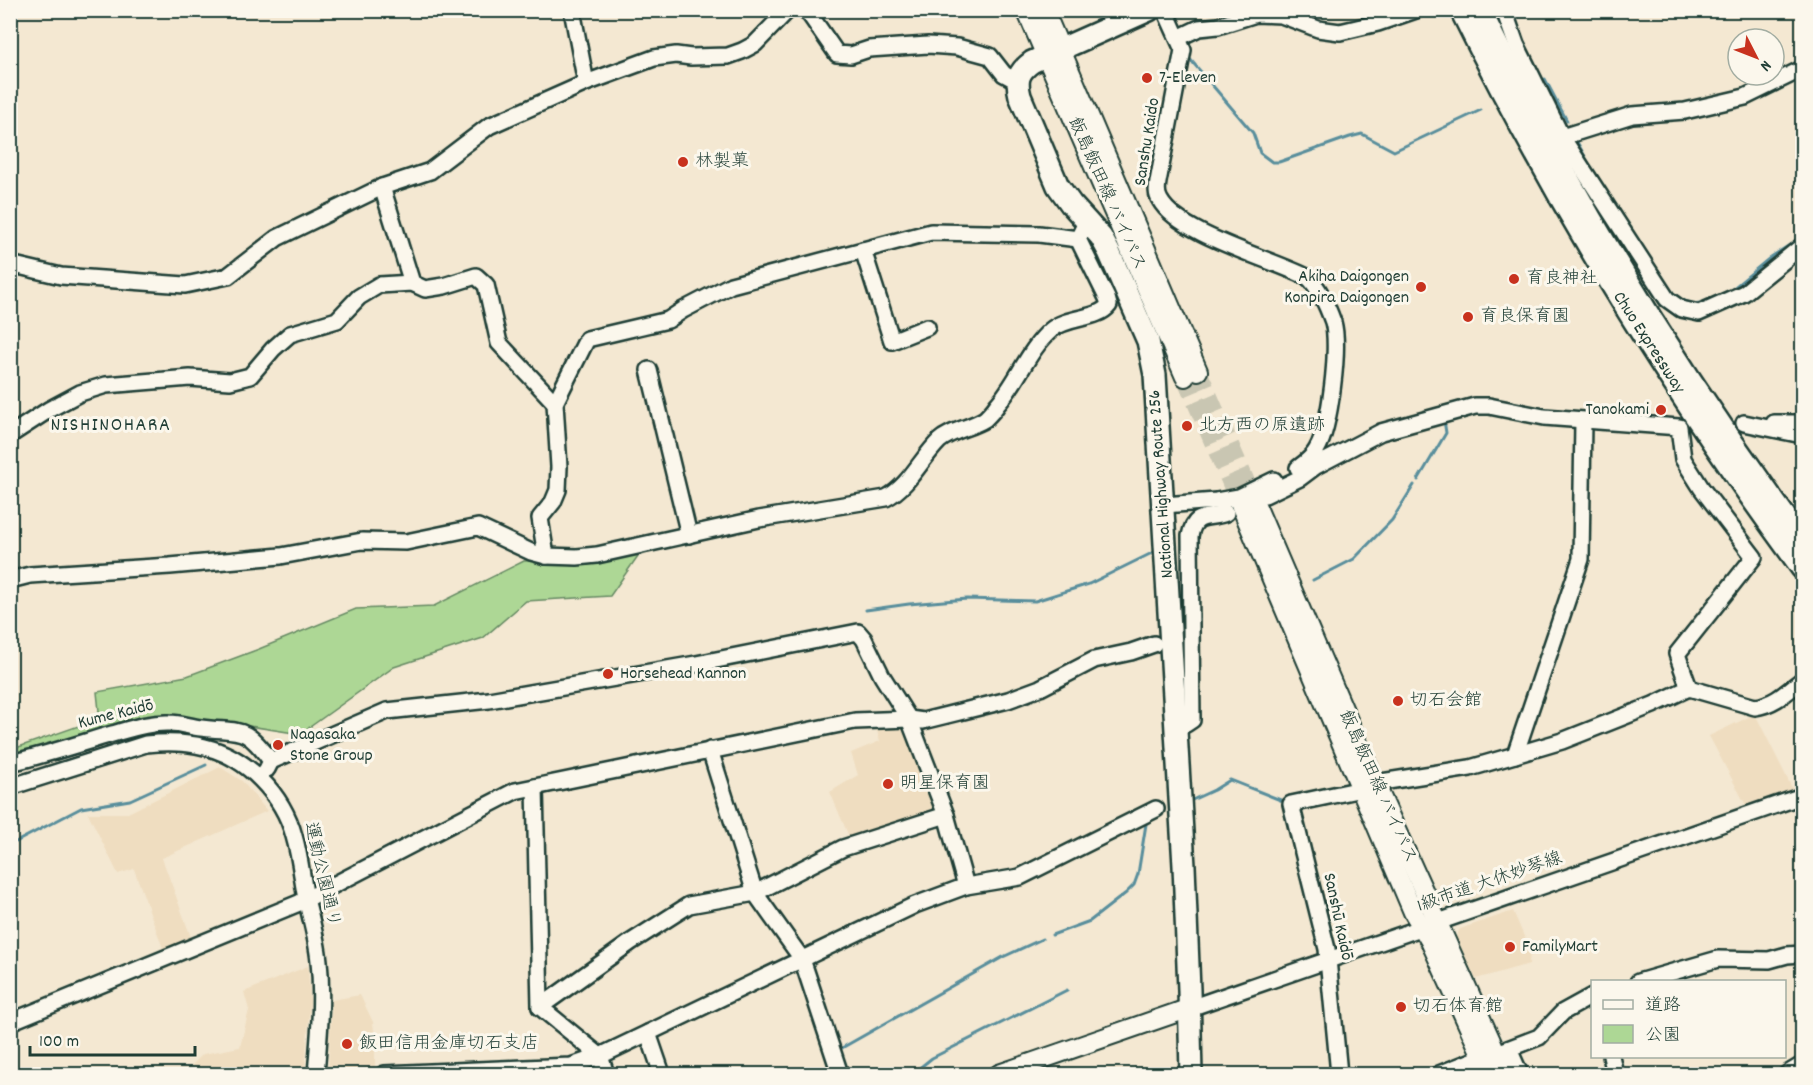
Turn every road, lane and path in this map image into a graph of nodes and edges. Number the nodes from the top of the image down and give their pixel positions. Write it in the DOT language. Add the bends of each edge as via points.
graph roads {
  1 [pos="572,10"];
  2 [pos="788,10"];
  3 [pos="804,10"];
  4 [pos="1026,10"];
  5 [pos="1044,10"];
  6 [pos="1149,10"];
  7 [pos="1165,10"];
  8 [pos="1416,10"];
  9 [pos="1461,10"];
  10 [pos="1480,10"];
  11 [pos="1504,10"];
  12 [pos="1178,38"];
  13 [pos="1054,53"];
  14 [pos="1803,69"];
  15 [pos="1017,81"];
  16 [pos="586,83"];
  17 [pos="1562,137"];
  18 [pos="382,187"];
  19 [pos="1082,230"];
  20 [pos="1803,246"];
  21 [pos="863,250"];
  22 [pos="10,264"];
  23 [pos="412,284"];
  24 [pos="927,327"];
  25 [pos="649,370"];
  26 [pos="1192,374"];
  27 [pos="555,403"];
  28 [pos="1583,421"];
  29 [pos="1803,423"];
  30 [pos="10,435"];
  31 [pos="1803,435"];
  32 [pos="1246,502"];
  33 [pos="1164,505"];
  34 [pos="689,535"];
  35 [pos="1803,540"];
  36 [pos="546,556"];
  37 [pos="1803,568"];
  38 [pos="10,580"];
  39 [pos="1154,644"];
  40 [pos="1803,680"];
  41 [pos="1689,688"];
  42 [pos="909,719"];
  43 [pos="1176,728"];
  44 [pos="710,750"];
  45 [pos="1515,755"];
  46 [pos="271,761"];
  47 [pos="10,763"];
  48 [pos="262,780"];
  49 [pos="1368,786"];
  50 [pos="10,787"];
  51 [pos="535,788"];
  52 [pos="1803,796"];
  53 [pos="1156,809"];
  54 [pos="946,815"];
  55 [pos="966,886"];
  56 [pos="755,893"];
  57 [pos="306,898"];
  58 [pos="1429,925"];
  59 [pos="1803,954"];
  60 [pos="802,959"];
  61 [pos="1328,959"];
  62 [pos="1668,977"];
  63 [pos="1646,980"];
  64 [pos="1591,997"];
  65 [pos="540,1007"];
  66 [pos="1190,1008"];
  67 [pos="10,1022"];
  68 [pos="648,1033"];
  69 [pos="600,1056"];
  70 [pos="1611,1058"];
  71 [pos="1495,1061"];
  72 [pos="1803,1065"];
  73 [pos="1464,1070"];
  74 [pos="316,1074"];
  75 [pos="384,1074"];
  76 [pos="606,1074"];
  77 [pos="662,1074"];
  78 [pos="840,1074"];
  79 [pos="999,1074"];
  80 [pos="1191,1074"];
  81 [pos="1340,1074"];
  82 [pos="1439,1074"];
  83 [pos="1520,1074"];
  84 [pos="1615,1074"];
  85 [pos="1787,1074"];
  1 -- 16 [label="street"];
  2 -- 16 [label="street" via="755,44 729,56 654,58"];
  3 -- 15 [label="street" via="837,54 928,45 957,47 990,56 1004,74"];
  4 -- 13 [label="main road, 飯島飯田線 バイパス"];
  5 -- 13 [label="main road, 飯島飯田線 バイパス"];
  6 -- 13 [label="highway"];
  7 -- 12 [label="street"];
  8 -- 12 [label="street" via="1340,32 1318,29 1281,15 1256,14 1199,28"];
  9 -- 37 [label="highway, Chuo Expressway" via="1515,116 1613,289 1676,388"];
  10 -- 35 [label="highway, Chuo Expressway" via="1512,78 1627,281 1708,406"];
  11 -- 17 [label="street" via="1516,44"];
  12 -- 33 [label="street, Sanshu Kaido" via="1183,50 1158,182 1161,202 1192,228 1301,274 1316,285 1334,323 1336,343 1322,439 1306,462 1239,496"];
  13 -- 15 [label="highway" via="1026,66"];
  13 -- 26 [label="main road, 飯島飯田線 バイパス"];
  14 -- 17 [label="street" via="1745,97 1685,111 1632,115"];
  15 -- 19 [label="highway, National Highway Route 256" via="1059,186"];
  16 -- 18 [label="street" via="489,126 430,171"];
  17 -- 20 [label="street" via="1666,299 1681,309 1699,313 1744,292"];
  18 -- 22 [label="street" via="277,238 228,276 185,285 62,276"];
  18 -- 23 [label="street"];
  19 -- 21 [label="street" via="1039,234 931,232"];
  19 -- 33 [label="highway, National Highway Route 256" via="1109,252 1148,342 1155,375"];
  19 -- 34 [label="street" via="1107,298 1105,310 1053,329 999,404 984,419 941,439 896,492 886,498"];
  21 -- 24 [label="street" via="892,341"];
  21 -- 27 [label="street" via="731,285 668,320 587,339"];
  23 -- 27 [label="street" via="425,289 476,276 486,285 499,342"];
  23 -- 30 [label="street" via="379,285 358,297 337,320 290,334 250,376 230,381 190,378 106,385 70,398"];
  25 -- 34 [label="street"];
  27 -- 36 [label="street" via="558,490 540,518"];
  28 -- 32 [label="street" via="1475,406 1381,432 1300,478"];
  28 -- 41 [label="street" via="1679,427 1683,459 1754,557 1677,654"];
  28 -- 45 [label="street" via="1581,559"];
  29 -- 31 [label="street" via="1744,423"];
  32 -- 43 [label="street" via="1203,516 1192,527 1192,720"];
  32 -- 49 [label="main road, 飯島飯田線 バイパス"];
  33 -- 43 [label="highway, National Highway Route 256"];
  34 -- 36 [label="street" via="597,555"];
  36 -- 38 [label="street" via="478,527 406,542 362,541 281,556 30,575"];
  39 -- 42 [label="street" via="1094,660 1008,700 923,721"];
  40 -- 41 [label="street" via="1762,706"];
  41 -- 45 [label="street" via="1562,741"];
  42 -- 44 [label="street" via="855,721"];
  42 -- 46 [label="street" via="858,632 489,700 387,711"];
  42 -- 54 [label="street"];
  43 -- 66 [label="highway, National Highway Route 256"];
  44 -- 51 [label="street"];
  44 -- 56 [label="street"];
  45 -- 49 [label="street" via="1470,768"];
  46 -- 47 [label="street, Kume Kaidō" via="254,741 238,731 170,723 150,724"];
  46 -- 48 [label="street"];
  48 -- 50 [label="street, 運動公園通り" via="241,764 206,747 165,742 146,744"];
  48 -- 57 [label="street, 運動公園通り" via="276,797 295,836"];
  49 -- 58 [label="main road, 飯島飯田線 バイパス"];
  49 -- 61 [label="street" via="1291,804"];
  51 -- 57 [label="street" via="514,791"];
  51 -- 65 [label="street"];
  52 -- 58 [label="street, 1級市道 大休妙琴線"];
  53 -- 55 [label="street" via="1020,877"];
  54 -- 55 [label="street"];
  54 -- 56 [label="street" via="843,848"];
  55 -- 60 [label="street" via="915,905"];
  56 -- 60 [label="street"];
  56 -- 65 [label="street" via="689,906"];
  57 -- 67 [label="street"];
  57 -- 74 [label="street, 運動公園通り" via="320,962 321,1022"];
  58 -- 61 [label="street, 1級市道 大休妙琴線"];
  58 -- 71 [label="main road, 飯島飯田線 バイパス"];
  59 -- 62 [label="street" via="1769,960 1718,959"];
  60 -- 68 [label="street"];
  60 -- 78 [label="street"];
  61 -- 66 [label="street, 1級市道 大休妙琴線"];
  61 -- 81 [label="street, Sanshū Kaidō"];
  62 -- 63 [label="street"];
  64 -- 71 [label="street" via="1563,1012 1539,1037"];
  65 -- 69 [label="street"];
  66 -- 79 [label="main road"];
  66 -- 80 [label="highway, National Highway Route 256"];
  68 -- 69 [label="street"];
  68 -- 77 [label="street"];
  69 -- 75 [label="street" via="571,1066"];
  69 -- 76 [label="street"];
  70 -- 84 [label="street"];
  71 -- 73 [label="street"];
  71 -- 83 [label="street"];
  72 -- 85 [label="street"];
  73 -- 82 [label="street"];
}
